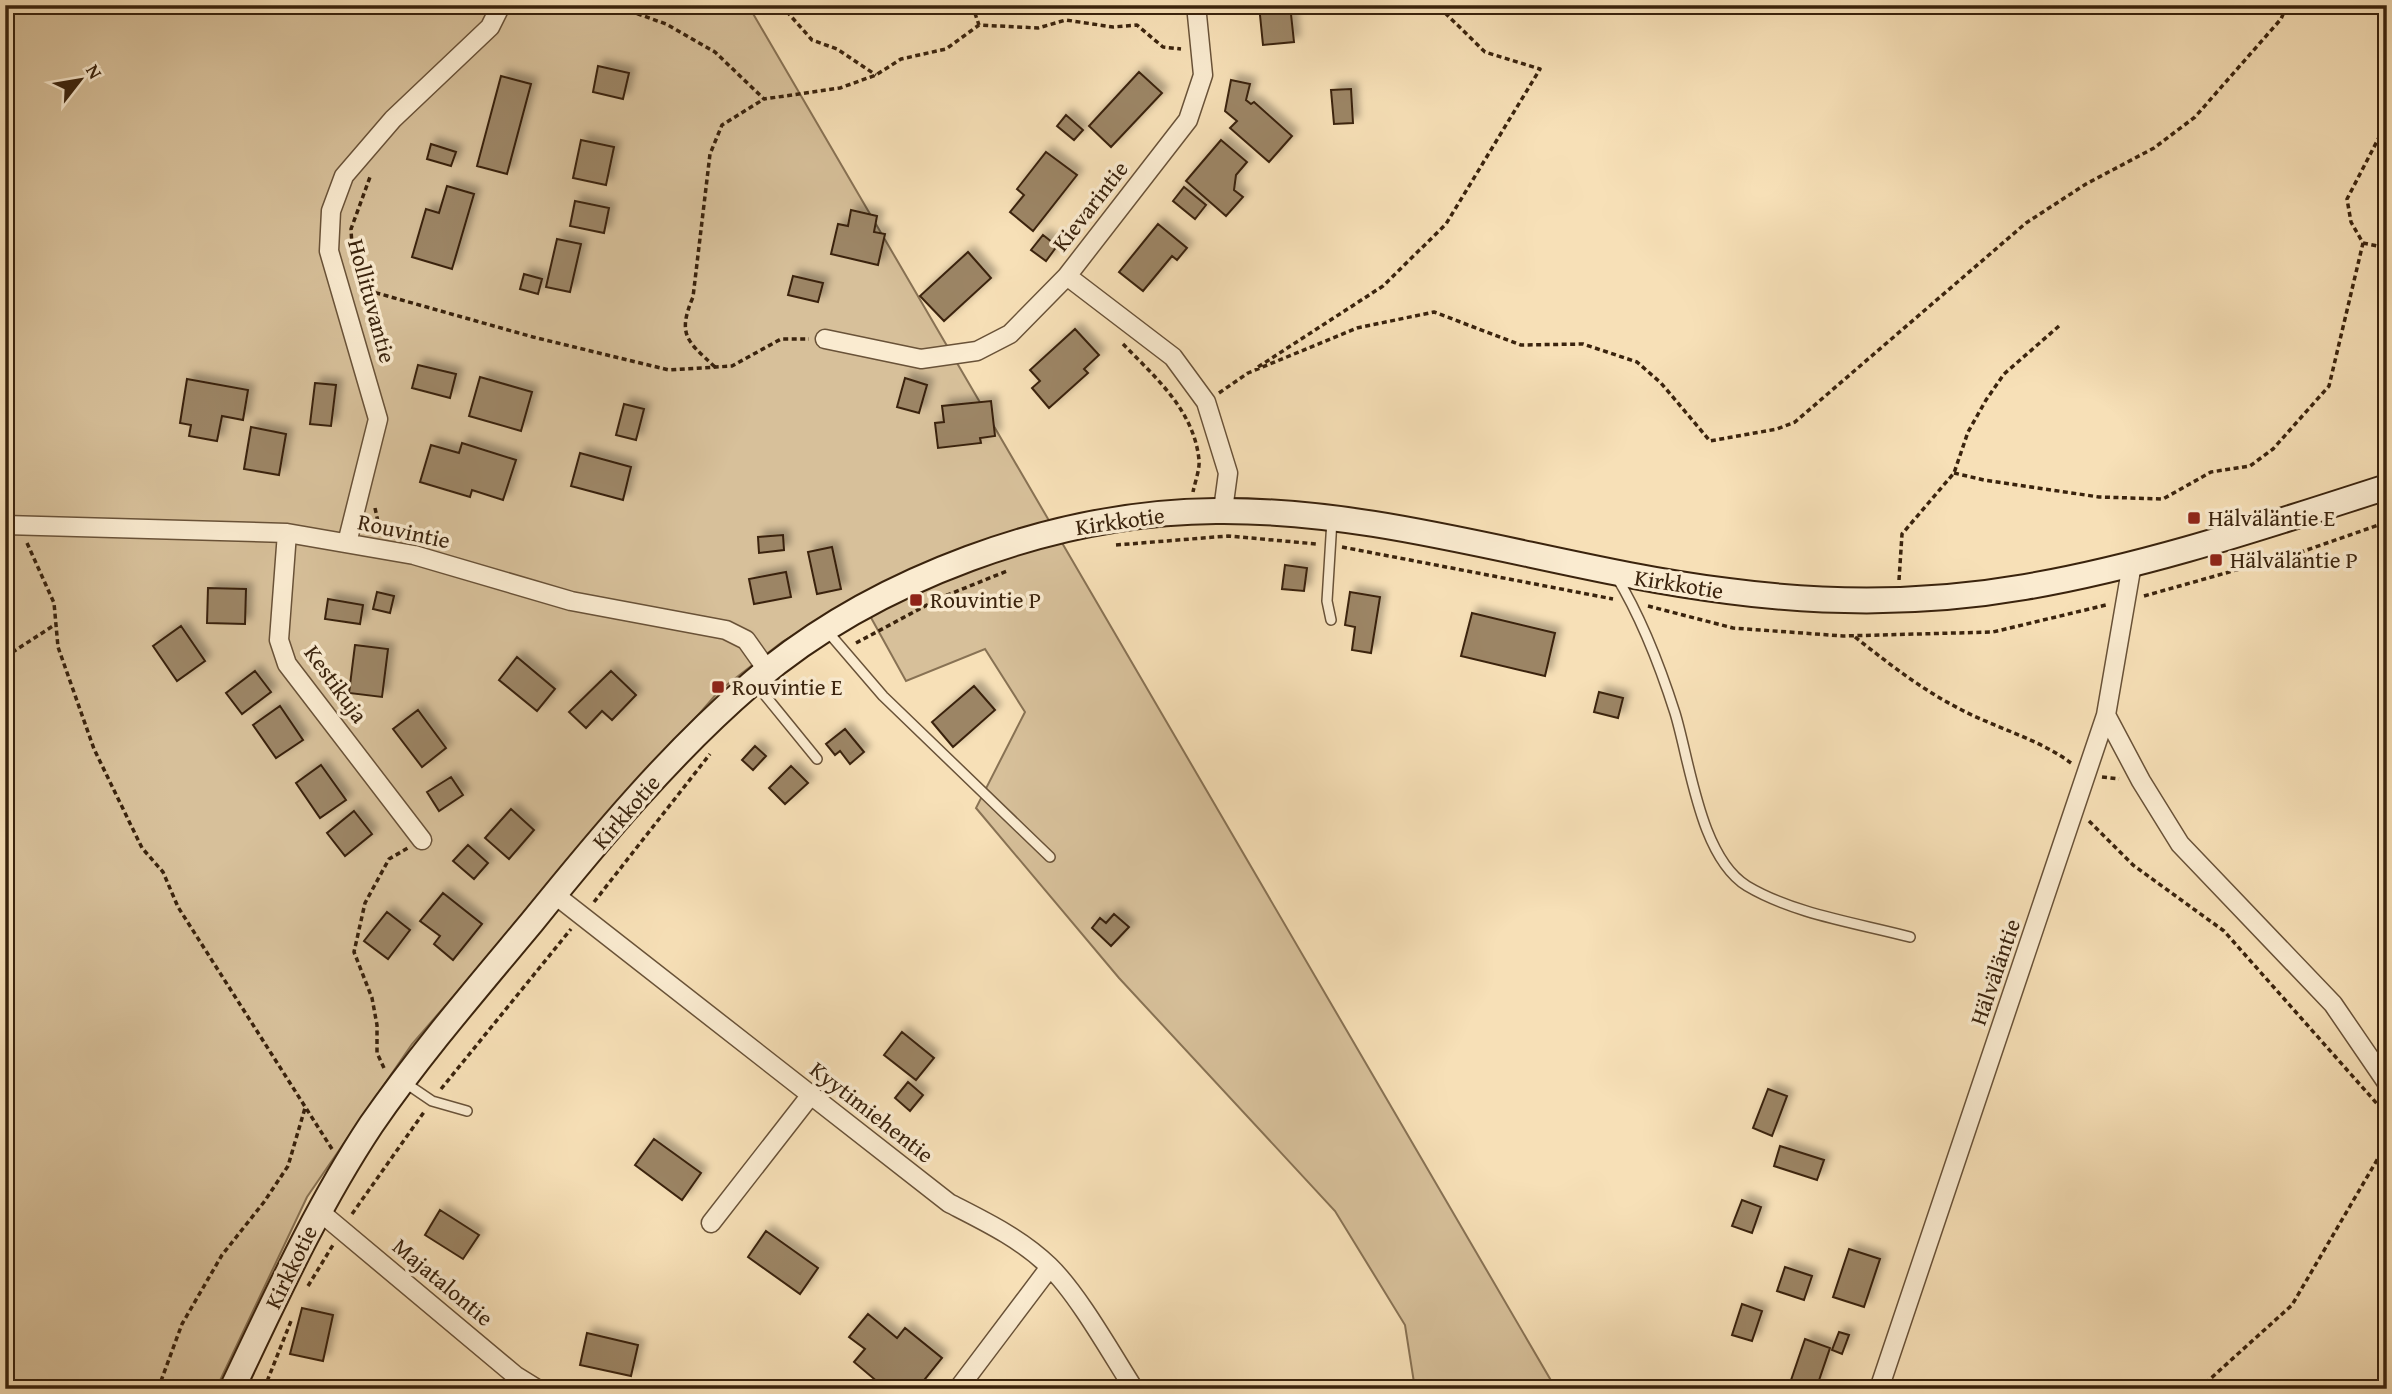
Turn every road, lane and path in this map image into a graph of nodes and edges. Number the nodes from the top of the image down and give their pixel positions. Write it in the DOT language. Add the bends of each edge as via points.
graph roads {
  1 [pos="502,5"];
  2 [pos="613,5"];
  3 [pos="781,5"];
  4 [pos="972,5"];
  5 [pos="1196,5"];
  6 [pos="1437,5"];
  7 [pos="2287,5"];
  8 [pos="979,24"];
  9 [pos="1201,51"];
  10 [pos="876,75"];
  11 [pos="764,99"];
  12 [pos="2387,122"];
  13 [pos="373,167"];
  14 [pos="2363,243"];
  15 [pos="2387,248"];
  16 [pos="354,272"];
  17 [pos="1067,276"];
  18 [pos="356,280"];
  19 [pos="359,288"];
  20 [pos="362,300"];
  21 [pos="2059,326"];
  22 [pos="1116,337"];
  23 [pos="825,339"];
  24 [pos="715,367"];
  25 [pos="1248,373"];
  26 [pos="1206,402"];
  27 [pos="1954,472"];
  28 [pos="2387,487"];
  29 [pos="373,498"];
  30 [pos="1223,510"];
  31 [pos="1190,511"];
  32 [pos="1332,519"];
  33 [pos="2387,522"];
  34 [pos="5,525"];
  35 [pos="288,533"];
  36 [pos="347,543"];
  37 [pos="1105,545"];
  38 [pos="1331,545"];
  39 [pos="383,549"];
  40 [pos="33,553"];
  41 [pos="2132,564"];
  42 [pos="1015,568"];
  43 [pos="1616,574"];
  44 [pos="1898,600"];
  45 [pos="2126,601"];
  46 [pos="1633,602"];
  47 [pos="1331,620"];
  48 [pos="56,624"];
  49 [pos="827,630"];
  50 [pos="1853,635"];
  51 [pos="843,650"];
  52 [pos="5,657"];
  53 [pos="761,676"];
  54 [pos="2106,715"];
  55 [pos="712,752"];
  56 [pos="817,759"];
  57 [pos="2086,775"];
  58 [pos="2141,781"];
  59 [pos="2076,807"];
  60 [pos="422,840"];
  61 [pos="1050,857"];
  62 [pos="554,894"];
  63 [pos="581,917"];
  64 [pos="1910,937"];
  65 [pos="403,1081"];
  66 [pos="2387,1083"];
  67 [pos="810,1096"];
  68 [pos="432,1101"];
  69 [pos="306,1107"];
  70 [pos="467,1111"];
  71 [pos="2387,1115"];
  72 [pos="2387,1143"];
  73 [pos="345,1168"];
  74 [pos="319,1211"];
  75 [pos="710,1223"];
  76 [pos="342,1229"];
  77 [pos="1050,1267"];
  78 [pos="304,1292"];
  79 [pos="293,1315"];
  80 [pos="158,1389"];
  81 [pos="233,1389"];
  82 [pos="264,1389"];
  83 [pos="537,1389"];
  84 [pos="958,1389"];
  85 [pos="1134,1389"];
  86 [pos="1879,1389"];
  87 [pos="2199,1389"];
  1 -- 36 [label="street, Hollituvantie" via="490,27 393,119 344,176 331,211 329,251 378,419"];
  2 -- 11 [label="path" via="666,24 715,52"];
  3 -- 10 [label="path" via="812,40 837,49"];
  4 -- 8 [label="path"];
  5 -- 9 [label="street, Kievarintie"];
  6 -- 25 [label="path" via="1485,52 1541,69 1446,224 1383,286"];
  7 -- 25 [label="path" via="2281,19 2195,117 2154,148 2026,223 1795,422 1777,429 1710,441 1637,362 1583,344 1521,345 1434,312 1357,328"];
  8 -- 9 [label="path" via="1038,28 1066,20 1114,27 1137,25 1163,47"];
  8 -- 10 [label="path" via="946,49 901,59"];
  9 -- 17 [label="street, Kievarintie" via="1203,75 1188,120"];
  10 -- 11 [label="path" via="840,88"];
  11 -- 24 [label="path" via="722,125 710,154 693,297 684,318 687,340"];
  12 -- 14 [label="path" via="2347,199 2351,222"];
  13 -- 16 [label="path" via="351,229"];
  14 -- 15 [label="path"];
  14 -- 27 [label="path" via="2329,386 2273,449 2250,466 2211,472 2162,499 2099,497"];
  17 -- 23 [label="street" via="1010,334 976,351 921,359"];
  17 -- 26 [label="street, Kievarintie" via="1173,357"];
  18 -- 19 [label="path"];
  19 -- 20 [label="path"];
  19 -- 24 [label="path" via="669,370"];
  21 -- 27 [label="path" via="2004,374 1968,432"];
  22 -- 31 [label="path" via="1174,396 1191,430 1199,461"];
  23 -- 24 [label="path" via="781,339 732,366"];
  25 -- 26 [label="path"];
  26 -- 30 [label="street, Kievarintie" via="1228,472"];
  27 -- 44 [label="path" via="1902,534"];
  28 -- 41 [label="street, Kirkkotie"];
  29 -- 39 [label="path"];
  30 -- 31 [label="street, Kirkkotie"];
  30 -- 32 [label="street, Kirkkotie"];
  31 -- 49 [label="street, Kirkkotie" via="1087,523 1032,536 970,557"];
  32 -- 38 [label="lane"];
  32 -- 43 [label="street, Kirkkotie"];
  33 -- 45 [label="path" via="2304,551"];
  34 -- 35 [label="street, Rouvintie"];
  35 -- 36 [label="street, Rouvintie"];
  35 -- 60 [label="street, Kestikuja" via="279,639 287,664"];
  36 -- 39 [label="street, Rouvintie"];
  37 -- 38 [label="path" via="1228,536"];
  38 -- 46 [label="path"];
  38 -- 47 [label="lane" via="1327,601"];
  39 -- 53 [label="street, Rouvintie" via="571,601 726,630 746,640"];
  40 -- 48 [label="path" via="54,603"];
  41 -- 44 [label="street, Kirkkotie" via="2018,588"];
  41 -- 45 [label="street, Hälväläntie"];
  42 -- 51 [label="path" via="940,598"];
  43 -- 44 [label="street, Kirkkotie" via="1797,598"];
  43 -- 46 [label="lane"];
  45 -- 50 [label="path" via="1993,632"];
  45 -- 54 [label="street, Hälväläntie"];
  46 -- 50 [label="path" via="1733,628"];
  46 -- 64 [label="lane" via="1675,712 1700,808 1721,859 1746,885 1792,905"];
  48 -- 52 [label="path"];
  48 -- 69 [label="path" via="58,647 94,749 142,848 163,872 177,907"];
  49 -- 51 [label="lane"];
  49 -- 53 [label="street, Kirkkotie"];
  50 -- 57 [label="path" via="1900,673 1958,708 2054,751"];
  51 -- 61 [label="lane" via="883,696"];
  53 -- 56 [label="lane"];
  53 -- 62 [label="street, Kirkkotie" via="697,734"];
  54 -- 57 [label="street, Hälväläntie"];
  54 -- 58 [label="street"];
  55 -- 63 [label="path"];
  57 -- 58 [label="path"];
  57 -- 59 [label="street, Hälväläntie"];
  58 -- 66 [label="street" via="2180,844 2333,1004"];
  59 -- 71 [label="path" via="2133,865 2224,931"];
  59 -- 86 [label="street, Hälväläntie"];
  60 -- 65 [label="path" via="390,859 365,903 354,952 372,998 382,1067"];
  62 -- 63 [label="street, Kyytimiehentie"];
  62 -- 65 [label="street, Kirkkotie"];
  63 -- 67 [label="street, Kyytimiehentie"];
  63 -- 68 [label="path"];
  65 -- 68 [label="lane"];
  65 -- 73 [label="street, Kirkkotie"];
  67 -- 75 [label="street"];
  67 -- 77 [label="street, Kyytimiehentie" via="949,1203 1011,1236"];
  68 -- 70 [label="lane"];
  68 -- 76 [label="path"];
  69 -- 73 [label="path"];
  69 -- 80 [label="path" via="288,1166 216,1266 182,1324"];
  72 -- 87 [label="path" via="2292,1305"];
  73 -- 74 [label="street, Kirkkotie"];
  74 -- 76 [label="street, Majatalontie"];
  74 -- 81 [label="street, Kirkkotie"];
  76 -- 78 [label="path"];
  76 -- 83 [label="street, Majatalontie"];
  77 -- 84 [label="street"];
  77 -- 85 [label="street, Kyytimiehentie"];
  79 -- 82 [label="path"];
}
